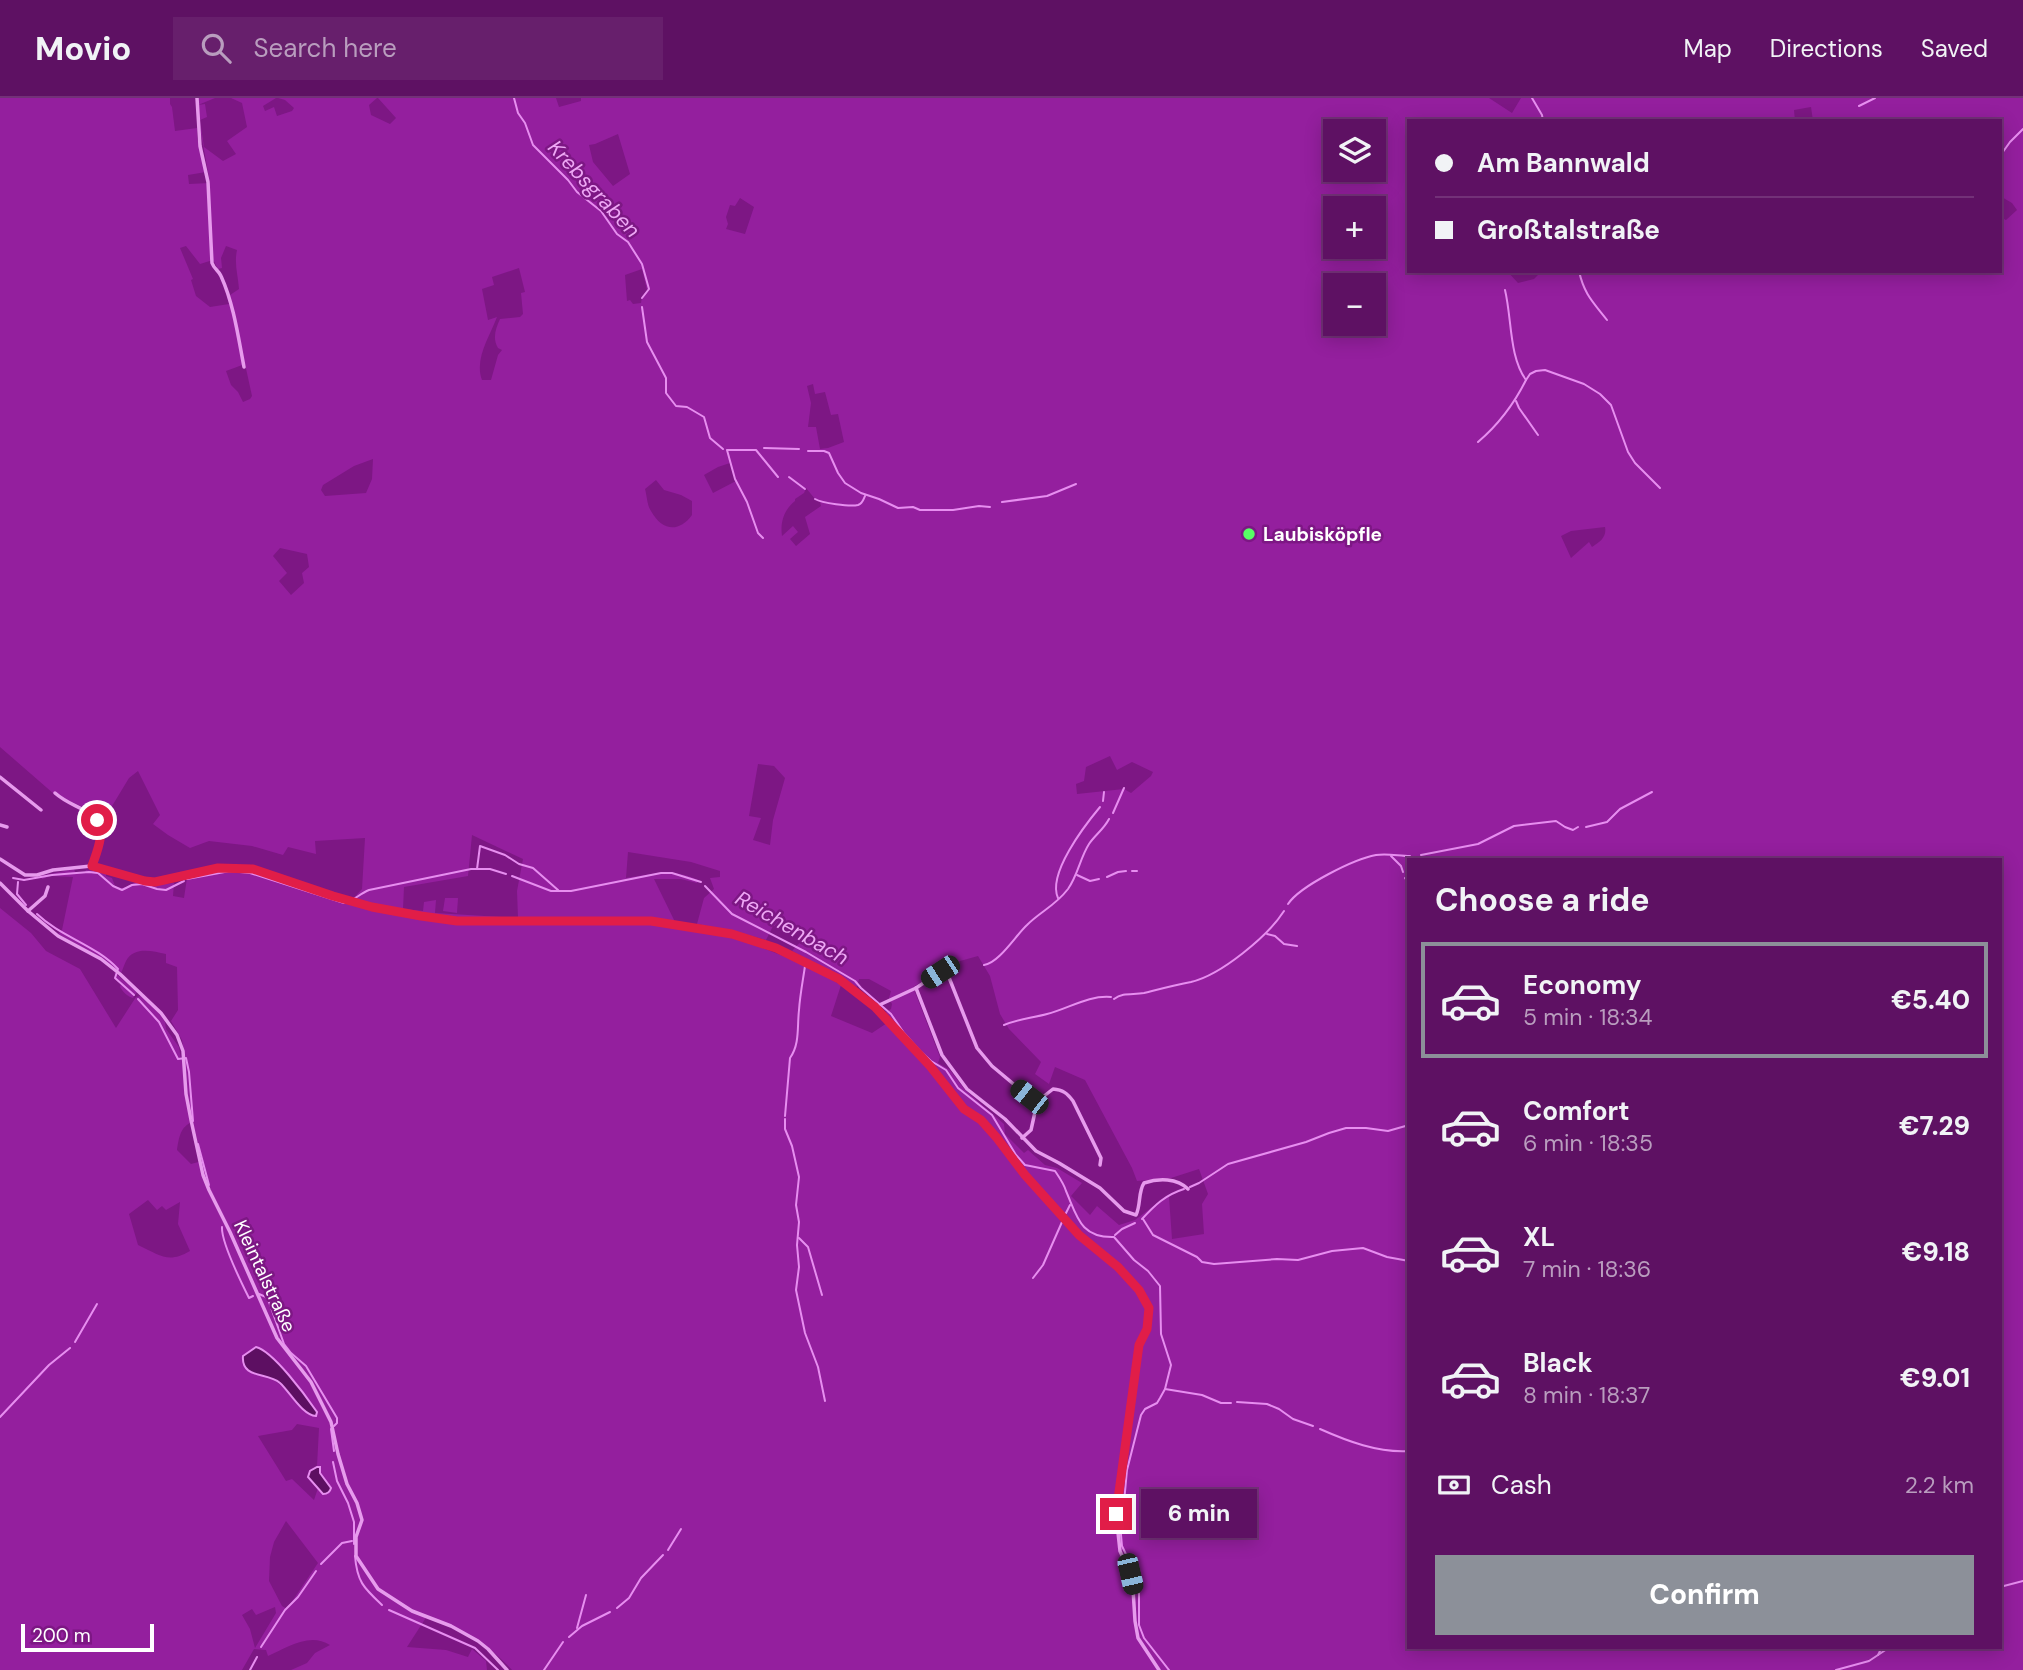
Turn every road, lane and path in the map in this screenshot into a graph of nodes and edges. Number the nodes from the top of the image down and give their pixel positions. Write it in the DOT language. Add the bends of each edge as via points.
graph roads {
  1 [pos="197,98"];
  2 [pos="244,367"];
  3 [pos="0,777"];
  4 [pos="55,793"];
  5 [pos="41,810"];
  6 [pos="104,822"];
  7 [pos="0,825"];
  8 [pos="7,827"];
  9 [pos="102,829"];
  10 [pos="0,859"];
  11 [pos="92,866"];
  12 [pos="0,883"];
  13 [pos="48,887"];
  14 [pos="28,911"];
  15 [pos="916,988"];
  16 [pos="876,1006"];
  17 [pos="1034,1104"];
  18 [pos="1022,1138"];
  19 [pos="1100,1165"];
  20 [pos="1188,1189"];
  21 [pos="507,1670"];
  22 [pos="1159,1670"];
  1 -- 2 [label="street" via="212,263 233,308"];
  3 -- 5 [label="street"];
  4 -- 9 [label="street" via="94,815"];
  6 -- 9 [label="street"];
  7 -- 8 [label="street"];
  9 -- 11 [label="street"];
  10 -- 11 [label="street" via="31,876"];
  11 -- 16 [label="street" via="155,882 218,868 253,869 347,900 459,921 651,921 713,930 804,960"];
  12 -- 14 [label="street, Kleintalstraße"];
  13 -- 14 [label="street"];
  14 -- 21 [label="street, Kleintalstraße" via="58,936 120,974 177,1035 203,1175 277,1338 311,1382 331,1422 362,1520 356,1556 378,1589 412,1611 478,1641"];
  15 -- 16 [label="street"];
  15 -- 17 [label="street" via="940,972 948,975 977,1048"];
  15 -- 18 [label="street" via="951,1070"];
  16 -- 22 [label="street" via="1073,1228 1139,1290 1149,1308 1147,1329 1139,1345 1116,1514 1120,1551 1133,1589 1138,1638"];
  17 -- 18 [label="street" via="1031,1130"];
  17 -- 19 [label="street" via="1053,1089 1067,1093 1101,1158"];
  18 -- 20 [label="street" via="1100,1188 1129,1214 1136,1215 1144,1183 1171,1180"];
}
